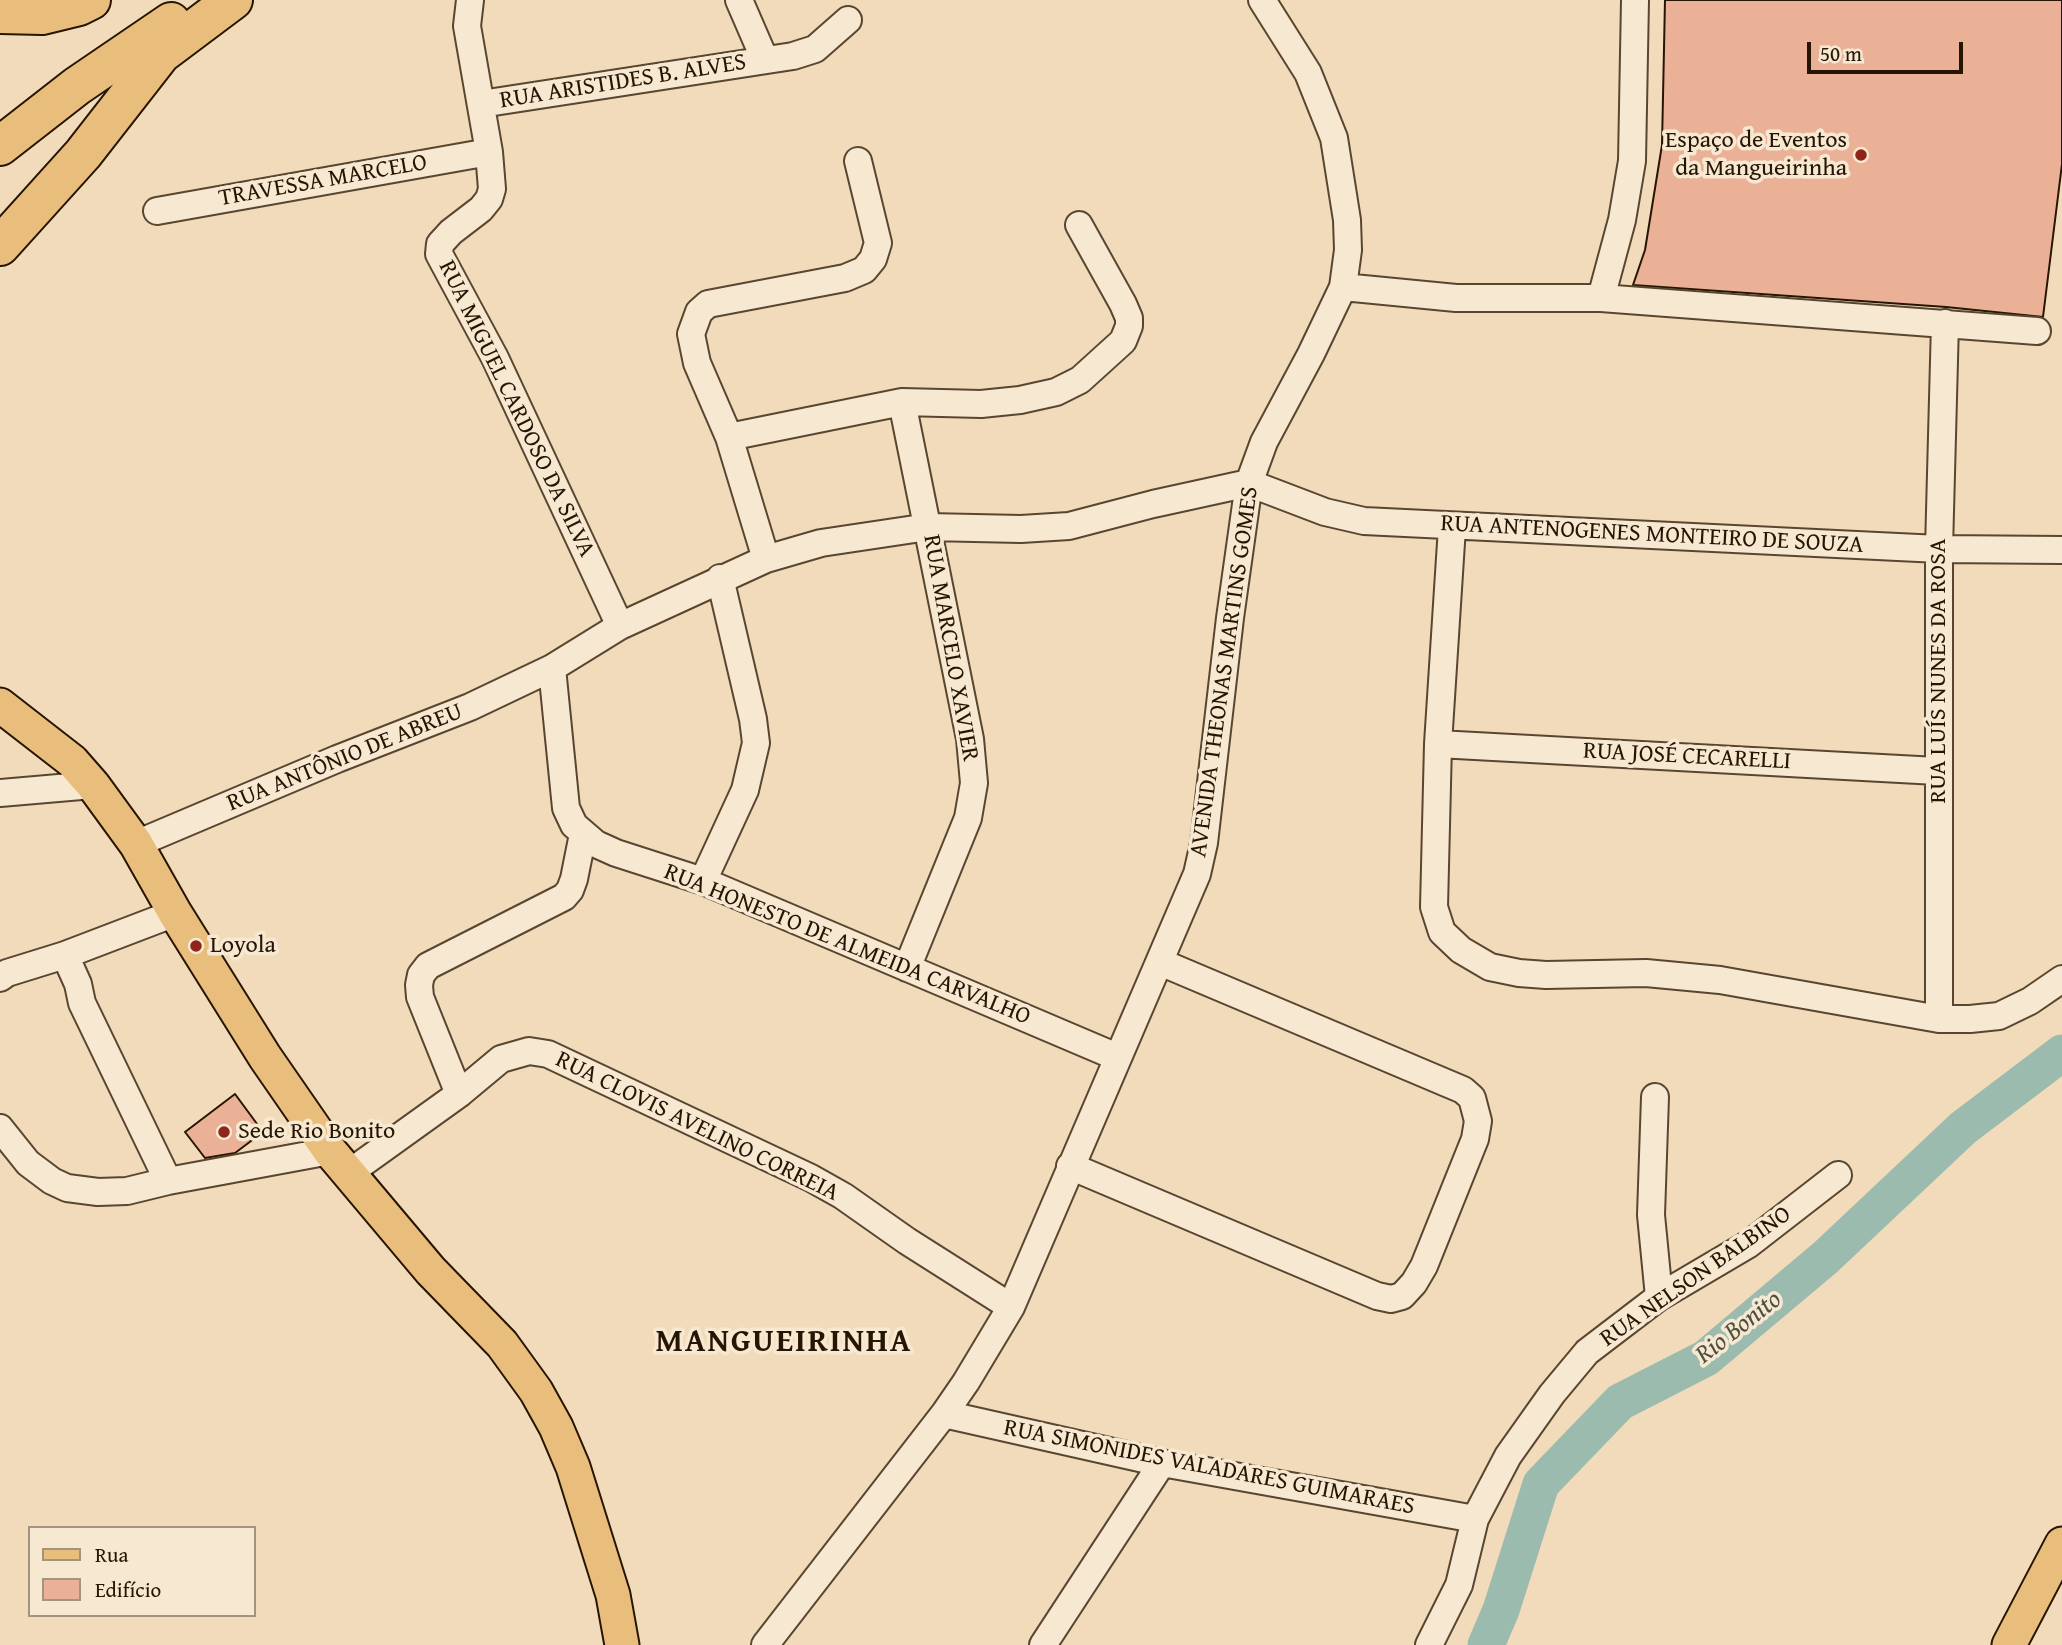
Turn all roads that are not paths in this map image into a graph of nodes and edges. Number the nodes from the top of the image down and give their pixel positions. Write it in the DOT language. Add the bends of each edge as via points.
graph roads {
  1 [pos="91,0"];
  2 [pos="160,0"];
  3 [pos="209,0"];
  4 [pos="233,0"];
  5 [pos="470,0"];
  6 [pos="738,0"];
  7 [pos="1262,0"];
  8 [pos="1635,0"];
  9 [pos="0,14"];
  10 [pos="848,20"];
  11 [pos="765,60"];
  12 [pos="481,104"];
  13 [pos="0,114"];
  14 [pos="0,146"];
  15 [pos="489,152"];
  16 [pos="858,161"];
  17 [pos="157,211"];
  18 [pos="1079,225"];
  19 [pos="0,246"];
  20 [pos="1343,287"];
  21 [pos="1601,298"];
  22 [pos="1945,323"];
  23 [pos="2037,331"];
  24 [pos="902,402"];
  25 [pos="729,437"];
  26 [pos="1249,483"];
  27 [pos="928,527"];
  28 [pos="1452,527"];
  29 [pos="1939,549"];
  30 [pos="2062,550"];
  31 [pos="766,559"];
  32 [pos="720,578"];
  33 [pos="620,626"];
  34 [pos="552,668"];
  35 [pos="0,705"];
  36 [pos="1438,744"];
  37 [pos="1937,771"];
  38 [pos="93,785"];
  39 [pos="0,793"];
  40 [pos="583,834"];
  41 [pos="136,844"];
  42 [pos="703,881"];
  43 [pos="176,913"];
  44 [pos="65,955"];
  45 [pos="1160,962"];
  46 [pos="907,968"];
  47 [pos="0,978"];
  48 [pos="2062,979"];
  49 [pos="1939,1019"];
  50 [pos="1117,1057"];
  51 [pos="459,1094"];
  52 [pos="1655,1097"];
  53 [pos="0,1128"];
  54 [pos="340,1162"];
  55 [pos="1070,1166"];
  56 [pos="1838,1175"];
  57 [pos="168,1181"];
  58 [pos="1659,1297"];
  59 [pos="1011,1307"];
  60 [pos="944,1414"];
  61 [pos="1162,1463"];
  62 [pos="1475,1519"];
  63 [pos="2059,1558"];
  64 [pos="622,1645"];
  65 [pos="765,1645"];
  66 [pos="1043,1645"];
  67 [pos="1429,1645"];
  68 [pos="2009,1645"];
  1 -- 9 [label="highway" via="42,15"];
  2 -- 13 [label="highway"];
  3 -- 14 [label="highway" via="77,86"];
  4 -- 19 [label="highway" via="160,54 83,154"];
  5 -- 12 [label="street, RUA MIGUEL CARDOSO DA SILVA" via="467,26"];
  6 -- 11 [label="street, RUA ARISTIDES B. ALVES"];
  7 -- 20 [label="street, AVENIDA THEONAS MARTINS GOMES" via="1308,73 1334,138 1347,220"];
  8 -- 21 [label="street" via="1632,161"];
  10 -- 11 [label="street, RUA ARISTIDES B. ALVES" via="815,49"];
  11 -- 12 [label="street, RUA ARISTIDES B. ALVES"];
  12 -- 15 [label="street, RUA MIGUEL CARDOSO DA SILVA"];
  15 -- 17 [label="street, TRAVESSA MARCELO"];
  15 -- 33 [label="street, RUA MIGUEL CARDOSO DA SILVA" via="489,199 440,244 439,254 495,358"];
  16 -- 25 [label="street" via="878,243 864,270 845,278 708,304 694,321 691,334 697,363"];
  18 -- 24 [label="street" via="1129,318 1123,341 1080,380 1056,392 981,404"];
  20 -- 21 [label="street" via="1456,298"];
  20 -- 26 [label="street, AVENIDA THEONAS MARTINS GOMES" via="1264,442"];
  21 -- 22 [label="street"];
  22 -- 23 [label="street"];
  22 -- 29 [label="street, RUA LUÍS NUNES DA ROSA"];
  24 -- 25 [label="street"];
  24 -- 27 [label="street, RUA MARCELO XAVIER"];
  25 -- 31 [label="street"];
  26 -- 27 [label="street, RUA ANTÔNIO DE ABREU" via="1069,526"];
  26 -- 28 [label="street, RUA ANTENOGENES MONTEIRO DE SOUZA" via="1345,519"];
  26 -- 45 [label="street, AVENIDA THEONAS MARTINS GOMES" via="1204,843"];
  27 -- 31 [label="street, RUA ANTÔNIO DE ABREU" via="821,543"];
  27 -- 46 [label="street, RUA MARCELO XAVIER" via="970,739 974,783 968,818"];
  28 -- 29 [label="street, RUA ANTENOGENES MONTEIRO DE SOUZA"];
  28 -- 36 [label="street"];
  29 -- 30 [label="street, RUA ANTENOGENES MONTEIRO DE SOUZA"];
  29 -- 37 [label="street, RUA LUÍS NUNES DA ROSA"];
  31 -- 32 [label="street, RUA ANTÔNIO DE ABREU"];
  32 -- 33 [label="street, RUA ANTÔNIO DE ABREU"];
  32 -- 42 [label="street" via="754,731 745,790"];
  33 -- 34 [label="street, RUA ANTÔNIO DE ABREU"];
  34 -- 40 [label="street, RUA HONESTO DE ALMEIDA CARVALHO" via="563,793 574,825"];
  34 -- 41 [label="street, RUA ANTÔNIO DE ABREU" via="470,707"];
  35 -- 38 [label="main road" via="72,761"];
  36 -- 37 [label="street, RUA JOSÉ CECARELLI"];
  36 -- 49 [label="street" via="1434,907 1442,932 1490,967 1546,975 1646,973 1720,980"];
  37 -- 49 [label="street, RUA LUÍS NUNES DA ROSA"];
  38 -- 39 [label="street"];
  38 -- 41 [label="main road"];
  40 -- 42 [label="street, RUA HONESTO DE ALMEIDA CARVALHO" via="616,853"];
  40 -- 51 [label="street" via="574,879 564,897 428,966 421,975 420,997"];
  41 -- 43 [label="main road"];
  42 -- 46 [label="street, RUA HONESTO DE ALMEIDA CARVALHO"];
  43 -- 44 [label="street"];
  43 -- 54 [label="main road" via="265,1057"];
  44 -- 47 [label="street"];
  44 -- 57 [label="street" via="82,1003"];
  45 -- 50 [label="street, AVENIDA THEONAS MARTINS GOMES"];
  45 -- 55 [label="street" via="1463,1090 1472,1098 1478,1121 1475,1139 1424,1266 1402,1296 1377,1296"];
  46 -- 50 [label="street, RUA HONESTO DE ALMEIDA CARVALHO"];
  48 -- 49 [label="street" via="1999,1016"];
  50 -- 55 [label="street, AVENIDA THEONAS MARTINS GOMES"];
  51 -- 54 [label="street, RUA CLOVIS AVELINO CORREIA"];
  51 -- 59 [label="street, RUA CLOVIS AVELINO CORREIA" via="500,1059 529,1051 548,1054 811,1178"];
  52 -- 58 [label="street" via="1651,1215"];
  53 -- 57 [label="street" via="28,1163 68,1188 127,1191"];
  54 -- 57 [label="street"];
  54 -- 64 [label="main road" via="431,1271 502,1344 536,1391 580,1488 614,1595"];
  55 -- 59 [label="street, AVENIDA THEONAS MARTINS GOMES"];
  56 -- 58 [label="street, RUA NELSON BALBINO" via="1749,1244"];
  58 -- 62 [label="street, RUA NELSON BALBINO" via="1587,1352 1552,1394 1508,1456"];
  59 -- 60 [label="street, AVENIDA THEONAS MARTINS GOMES"];
  60 -- 61 [label="street, RUA SIMONIDES VALADARES GUIMARAES"];
  60 -- 65 [label="street, AVENIDA THEONAS MARTINS GOMES"];
  61 -- 62 [label="street, RUA SIMONIDES VALADARES GUIMARAES"];
  61 -- 66 [label="street"];
  62 -- 67 [label="street, RUA NELSON BALBINO" via="1459,1586"];
  63 -- 68 [label="main road"];
}
